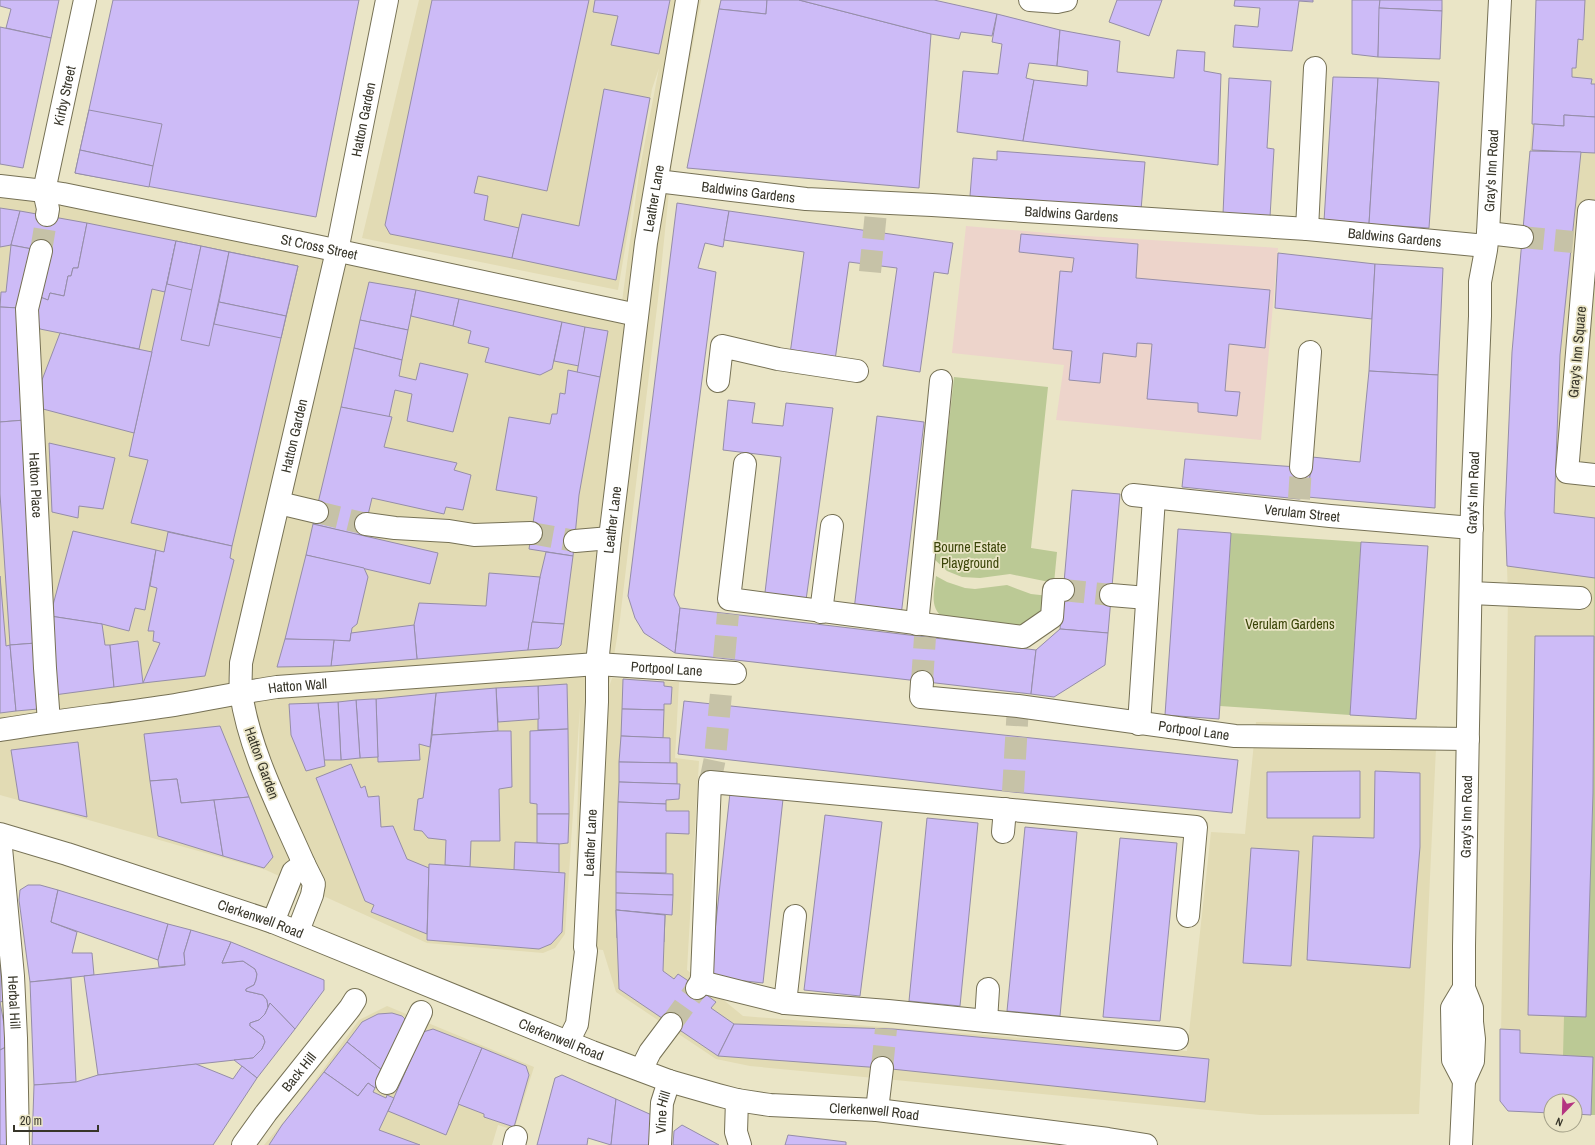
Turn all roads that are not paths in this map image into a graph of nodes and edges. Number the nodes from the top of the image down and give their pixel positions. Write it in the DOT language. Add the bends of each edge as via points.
graph roads {
  1 [pos="85,0"];
  2 [pos="387,0"];
  3 [pos="687,0"];
  4 [pos="1030,0"];
  5 [pos="1066,0"];
  6 [pos="1500,0"];
  7 [pos="1315,68"];
  8 [pos="657,181"];
  9 [pos="0,186"];
  10 [pos="44,191"];
  11 [pos="1595,212"];
  12 [pos="47,215"];
  13 [pos="1307,229"];
  14 [pos="1522,237"];
  15 [pos="1487,240"];
  16 [pos="41,251"];
  17 [pos="337,251"];
  18 [pos="637,315"];
  19 [pos="1310,352"];
  20 [pos="857,371"];
  21 [pos="718,381"];
  22 [pos="941,381"];
  23 [pos="745,464"];
  24 [pos="1301,468"];
  25 [pos="1595,475"];
  26 [pos="279,503"];
  27 [pos="317,512"];
  28 [pos="366,524"];
  29 [pos="832,526"];
  30 [pos="1472,528"];
  31 [pos="531,533"];
  32 [pos="610,538"];
  33 [pos="575,541"];
  34 [pos="1063,590"];
  35 [pos="1471,593"];
  36 [pos="1111,595"];
  37 [pos="1147,598"];
  38 [pos="1580,598"];
  39 [pos="820,612"];
  40 [pos="923,628"];
  41 [pos="597,664"];
  42 [pos="728,668"];
  43 [pos="922,689"];
  44 [pos="241,692"];
  45 [pos="50,722"];
  46 [pos="1139,724"];
  47 [pos="0,730"];
  48 [pos="1468,739"];
  49 [pos="1010,804"];
  50 [pos="1003,832"];
  51 [pos="0,834"];
  52 [pos="0,837"];
  53 [pos="304,864"];
  54 [pos="794,916"];
  55 [pos="1188,916"];
  56 [pos="273,922"];
  57 [pos="298,931"];
  58 [pos="988,989"];
  59 [pos="355,1000"];
  60 [pos="785,1003"];
  61 [pos="421,1012"];
  62 [pos="986,1022"];
  63 [pos="670,1024"];
  64 [pos="1178,1039"];
  65 [pos="568,1042"];
  66 [pos="882,1068"];
  67 [pos="641,1070"];
  68 [pos="669,1081"];
  69 [pos="387,1084"];
  70 [pos="737,1100"];
  71 [pos="877,1110"];
  72 [pos="18,1145"];
  73 [pos="243,1145"];
  74 [pos="660,1145"];
  75 [pos="740,1145"];
  76 [pos="1146,1145"];
  77 [pos="1461,1145"];
  1 -- 10 [label="street, Kirby Street"];
  2 -- 17 [label="street, Hatton Garden"];
  3 -- 8 [label="street, Leather Lane"];
  4 -- 5 [label="street"];
  6 -- 15 [label="street, Gray's Inn Road"];
  7 -- 13 [label="street"];
  8 -- 13 [label="street, Baldwins Gardens" via="806,199"];
  8 -- 18 [label="street, Leather Lane"];
  9 -- 10 [label="street, St Cross Street"];
  10 -- 12 [label="street"];
  10 -- 17 [label="street, St Cross Street"];
  11 -- 25 [label="street, Gray's Inn Square" via="1589,212 1579,243 1567,472"];
  13 -- 15 [label="street, Baldwins Gardens"];
  14 -- 15 [label="street, Baldwins Gardens"];
  15 -- 30 [label="street, Gray's Inn Road" via="1480,282"];
  16 -- 45 [label="street, Hatton Place" via="27,308"];
  17 -- 18 [label="street, St Cross Street"];
  17 -- 26 [label="street, Hatton Garden"];
  18 -- 32 [label="street, Leather Lane"];
  19 -- 24 [label="street"];
  20 -- 21 [label="street" via="778,359 722,346"];
  22 -- 40 [label="street"];
  23 -- 39 [label="street" via="728,607"];
  26 -- 27 [label="street"];
  26 -- 44 [label="street, Hatton Garden" via="241,663"];
  28 -- 31 [label="street" via="474,535"];
  29 -- 39 [label="street"];
  30 -- 35 [label="street, Gray's Inn Road"];
  30 -- 37 [label="street, Verulam Street" via="1299,506 1144,497"];
  32 -- 33 [label="street"];
  32 -- 41 [label="street, Leather Lane"];
  34 -- 40 [label="street" via="1054,590 1052,617 1023,637"];
  35 -- 38 [label="street"];
  35 -- 48 [label="street, Gray's Inn Road"];
  36 -- 37 [label="street"];
  37 -- 46 [label="street"];
  39 -- 40 [label="street"];
  41 -- 42 [label="street, Portpool Lane"];
  41 -- 44 [label="street, Hatton Wall" via="277,687"];
  41 -- 65 [label="street, Leather Lane" via="586,951 577,1024"];
  43 -- 46 [label="street, Portpool Lane"];
  44 -- 45 [label="street, Hatton Wall" via="212,699"];
  44 -- 53 [label="street, Hatton Garden" via="248,725 263,772"];
  45 -- 47 [label="street, Hatton Wall"];
  46 -- 48 [label="street, Portpool Lane" via="1235,736"];
  48 -- 77 [label="street, Gray's Inn Road" via="1464,988 1472,1008 1474,1039 1473,1061 1464,1080"];
  49 -- 50 [label="street"];
  49 -- 55 [label="street" via="1196,827"];
  49 -- 60 [label="street" via="805,800 710,782 699,985"];
  51 -- 56 [label="street, Clerkenwell Road"];
  52 -- 72 [label="street, Herbal Hill" via="13,976"];
  53 -- 56 [label="street" via="293,872"];
  53 -- 57 [label="street, Hatton Garden" via="314,884"];
  54 -- 60 [label="street"];
  56 -- 57 [label="street, Clerkenwell Road"];
  57 -- 65 [label="street, Clerkenwell Road"];
  58 -- 62 [label="street"];
  59 -- 73 [label="street, Back Hill"];
  60 -- 62 [label="street" via="887,1020"];
  61 -- 69 [label="street"];
  62 -- 64 [label="street"];
  63 -- 67 [label="street"];
  65 -- 67 [label="street, Clerkenwell Road"];
  66 -- 71 [label="street"];
  67 -- 68 [label="street, Clerkenwell Road"];
  68 -- 70 [label="street, Clerkenwell Road"];
  68 -- 74 [label="street, Vine Hill" via="662,1104"];
  70 -- 71 [label="street, Clerkenwell Road" via="770,1105"];
  70 -- 75 [label="street" via="736,1132"];
  71 -- 76 [label="street, Clerkenwell Road"];
}
